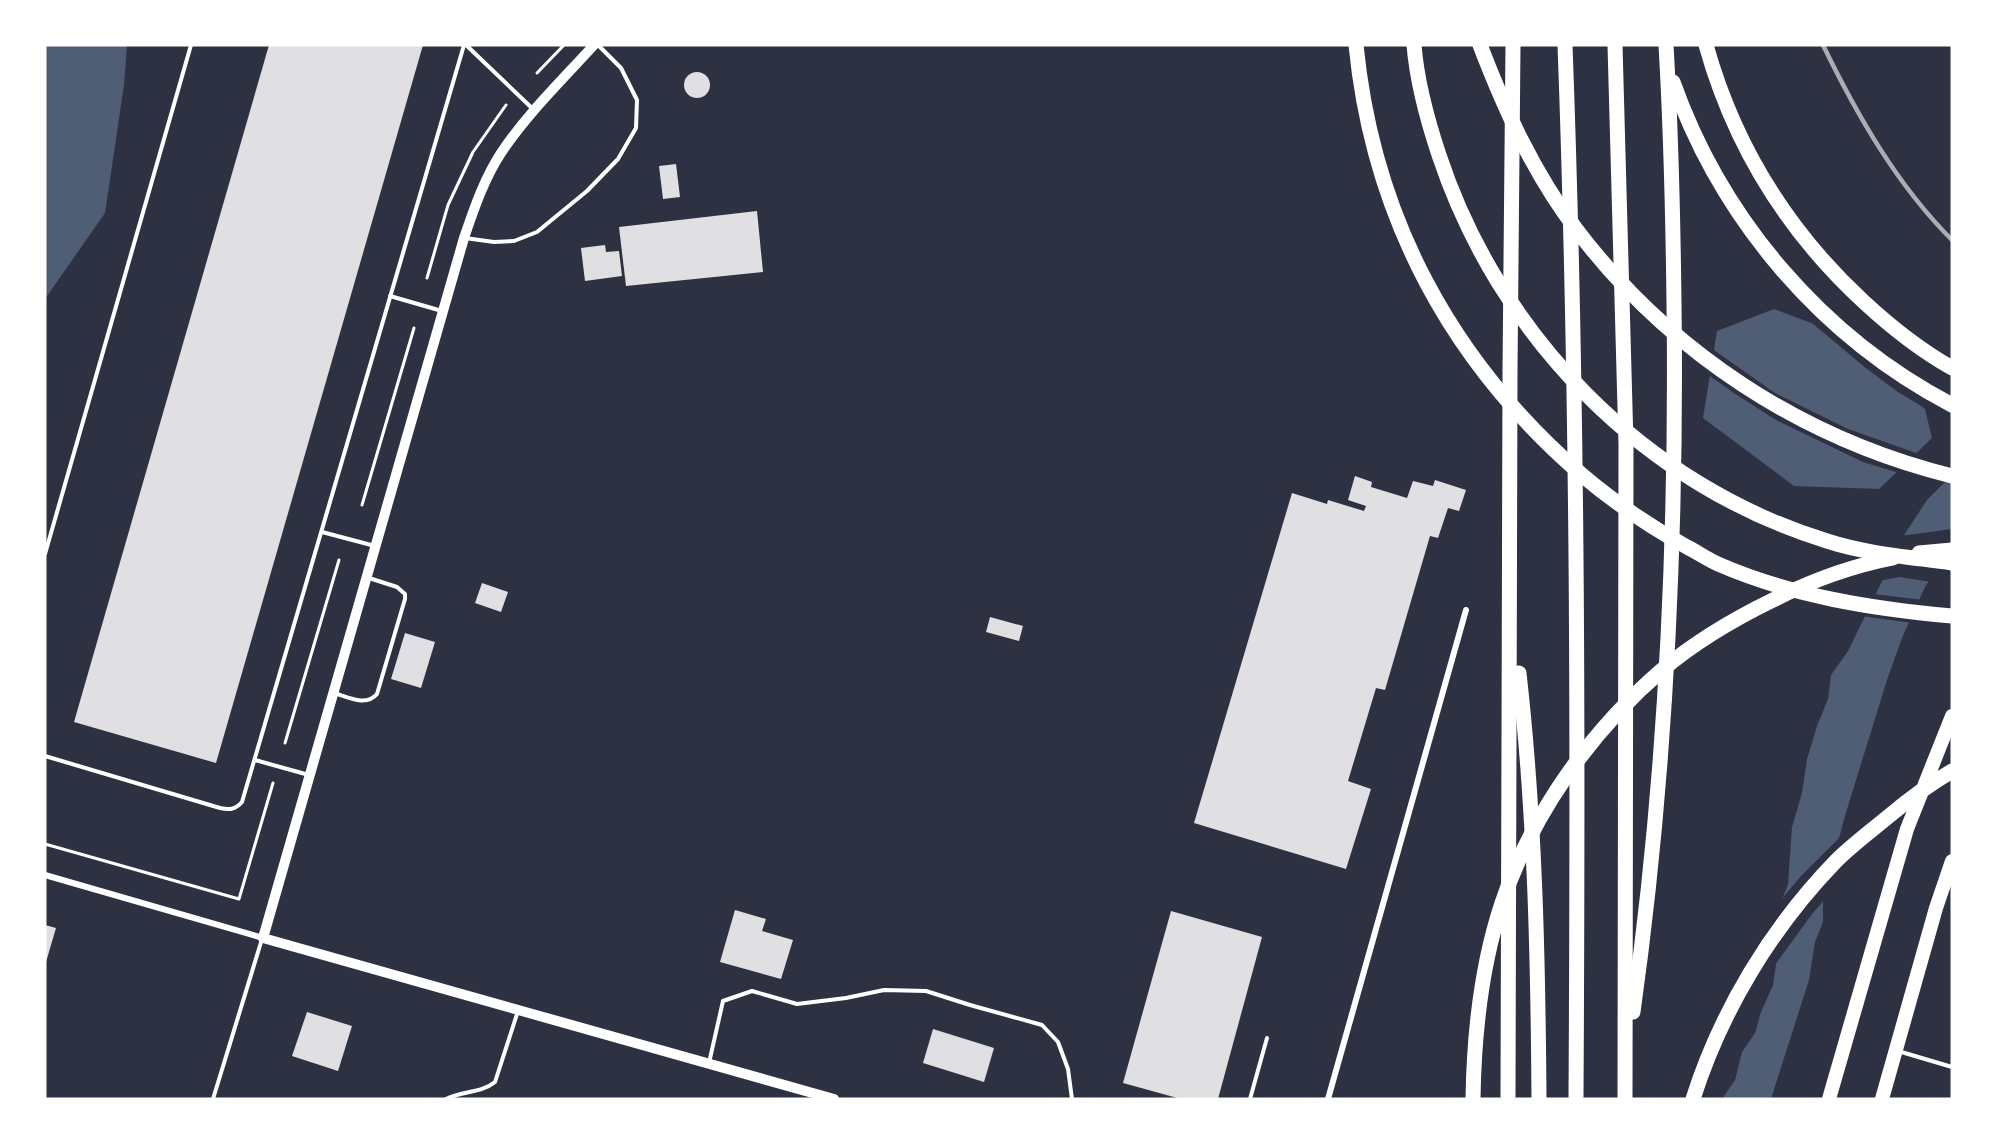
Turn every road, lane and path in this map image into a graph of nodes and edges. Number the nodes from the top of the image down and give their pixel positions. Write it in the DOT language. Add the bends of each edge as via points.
graph roads {
  1 [pos="191,45"];
  2 [pos="465,45"];
  3 [pos="564,45"];
  4 [pos="594,45"];
  5 [pos="598,45"];
  6 [pos="1356,45"];
  7 [pos="1414,45"];
  8 [pos="1480,45"];
  9 [pos="1513,45"];
  10 [pos="1565,45"];
  11 [pos="1615,45"];
  12 [pos="1661,45"];
  13 [pos="1666,45"];
  14 [pos="1706,45"];
  15 [pos="537,73"];
  16 [pos="506,105"];
  17 [pos="534,111"];
  18 [pos="464,238"];
  19 [pos="427,278"];
  20 [pos="390,296"];
  21 [pos="443,311"];
  22 [pos="414,328"];
  23 [pos="1952,368"];
  24 [pos="1952,405"];
  25 [pos="1952,476"];
  26 [pos="362,505"];
  27 [pos="321,532"];
  28 [pos="376,547"];
  29 [pos="1952,549"];
  30 [pos="45,554"];
  31 [pos="339,560"];
  32 [pos="1952,563"];
  33 [pos="367,577"];
  34 [pos="1466,610"];
  35 [pos="1511,614"];
  36 [pos="1952,616"];
  37 [pos="333,693"];
  38 [pos="1952,716"];
  39 [pos="285,743"];
  40 [pos="45,756"];
  41 [pos="255,760"];
  42 [pos="1952,771"];
  43 [pos="309,775"];
  44 [pos="273,783"];
  45 [pos="45,844"];
  46 [pos="1952,861"];
  47 [pos="45,875"];
  48 [pos="263,938"];
  49 [pos="518,1010"];
  50 [pos="1267,1038"];
  51 [pos="1897,1051"];
  52 [pos="708,1064"];
  53 [pos="1952,1067"];
  54 [pos="1625,1069"];
  55 [pos="1829,1097"];
  56 [pos="213,1099"];
  57 [pos="446,1099"];
  58 [pos="834,1099"];
  59 [pos="1072,1099"];
  60 [pos="1250,1099"];
  61 [pos="1328,1099"];
  62 [pos="1473,1099"];
  63 [pos="1508,1099"];
  64 [pos="1539,1099"];
  65 [pos="1576,1099"];
  66 [pos="1626,1099"];
  67 [pos="1693,1099"];
  68 [pos="1882,1099"];
  1 -- 30 [label="lane"];
  2 -- 17 [label="lane"];
  2 -- 20 [label="lane"];
  3 -- 15 [label="path"];
  4 -- 17 [label="street"];
  5 -- 18 [label="lane" via="621,68 637,100 636,128 618,159 587,191 537,232 514,241"];
  6 -- 36 [label="highway" via="1363,102 1377,162 1416,266 1485,375 1556,452 1612,500 1717,564 1827,598"];
  7 -- 32 [label="highway" via="1427,119 1465,222 1504,293 1579,388 1641,444 1716,494 1827,542"];
  8 -- 25 [label="highway" via="1498,93 1548,187 1575,228 1646,310 1707,361 1786,412 1907,464"];
  9 -- 35 [label="highway"];
  10 -- 65 [label="highway" via="1578,658"];
  11 -- 54 [label="highway" via="1626,444"];
  12 -- 24 [label="highway" via="1682,108 1726,193 1778,266 1868,352"];
  13 -- 54 [label="highway" via="1675,410 1671,608 1640,965"];
  14 -- 23 [label="highway" via="1738,135 1811,248 1881,318"];
  16 -- 19 [label="path" via="473,152 448,205"];
  17 -- 18 [label="street" via="500,155"];
  18 -- 21 [label="street"];
  20 -- 21 [label="lane"];
  20 -- 27 [label="lane"];
  21 -- 28 [label="street"];
  22 -- 26 [label="path"];
  27 -- 28 [label="lane"];
  27 -- 41 [label="lane"];
  28 -- 33 [label="street"];
  29 -- 62 [label="highway" via="1853,568 1763,605 1681,655 1604,727 1537,824 1502,902 1481,983"];
  31 -- 39 [label="path"];
  33 -- 37 [label="street"];
  33 -- 37 [label="lane" via="397,587 405,599 377,694 362,701"];
  34 -- 61 [label="street"];
  35 -- 63 [label="highway"];
  35 -- 64 [label="highway" via="1531,804"];
  37 -- 43 [label="street"];
  38 -- 55 [label="main road" via="1907,830"];
  40 -- 41 [label="lane" via="229,809 242,802"];
  41 -- 43 [label="lane"];
  42 -- 67 [label="highway" via="1861,839 1792,913 1739,993 1717,1036"];
  43 -- 48 [label="street"];
  44 -- 45 [label="path" via="239,899"];
  46 -- 51 [label="main road"];
  47 -- 48 [label="street"];
  48 -- 49 [label="street"];
  48 -- 56 [label="lane"];
  49 -- 52 [label="street"];
  49 -- 57 [label="lane" via="495,1082 486,1089"];
  50 -- 60 [label="lane"];
  51 -- 53 [label="lane"];
  51 -- 68 [label="main road"];
  52 -- 58 [label="street"];
  52 -- 59 [label="lane" via="723,1001 752,991 797,1004 884,990 926,991 1042,1024 1058,1042 1068,1070"];
  54 -- 66 [label="highway"];
}
